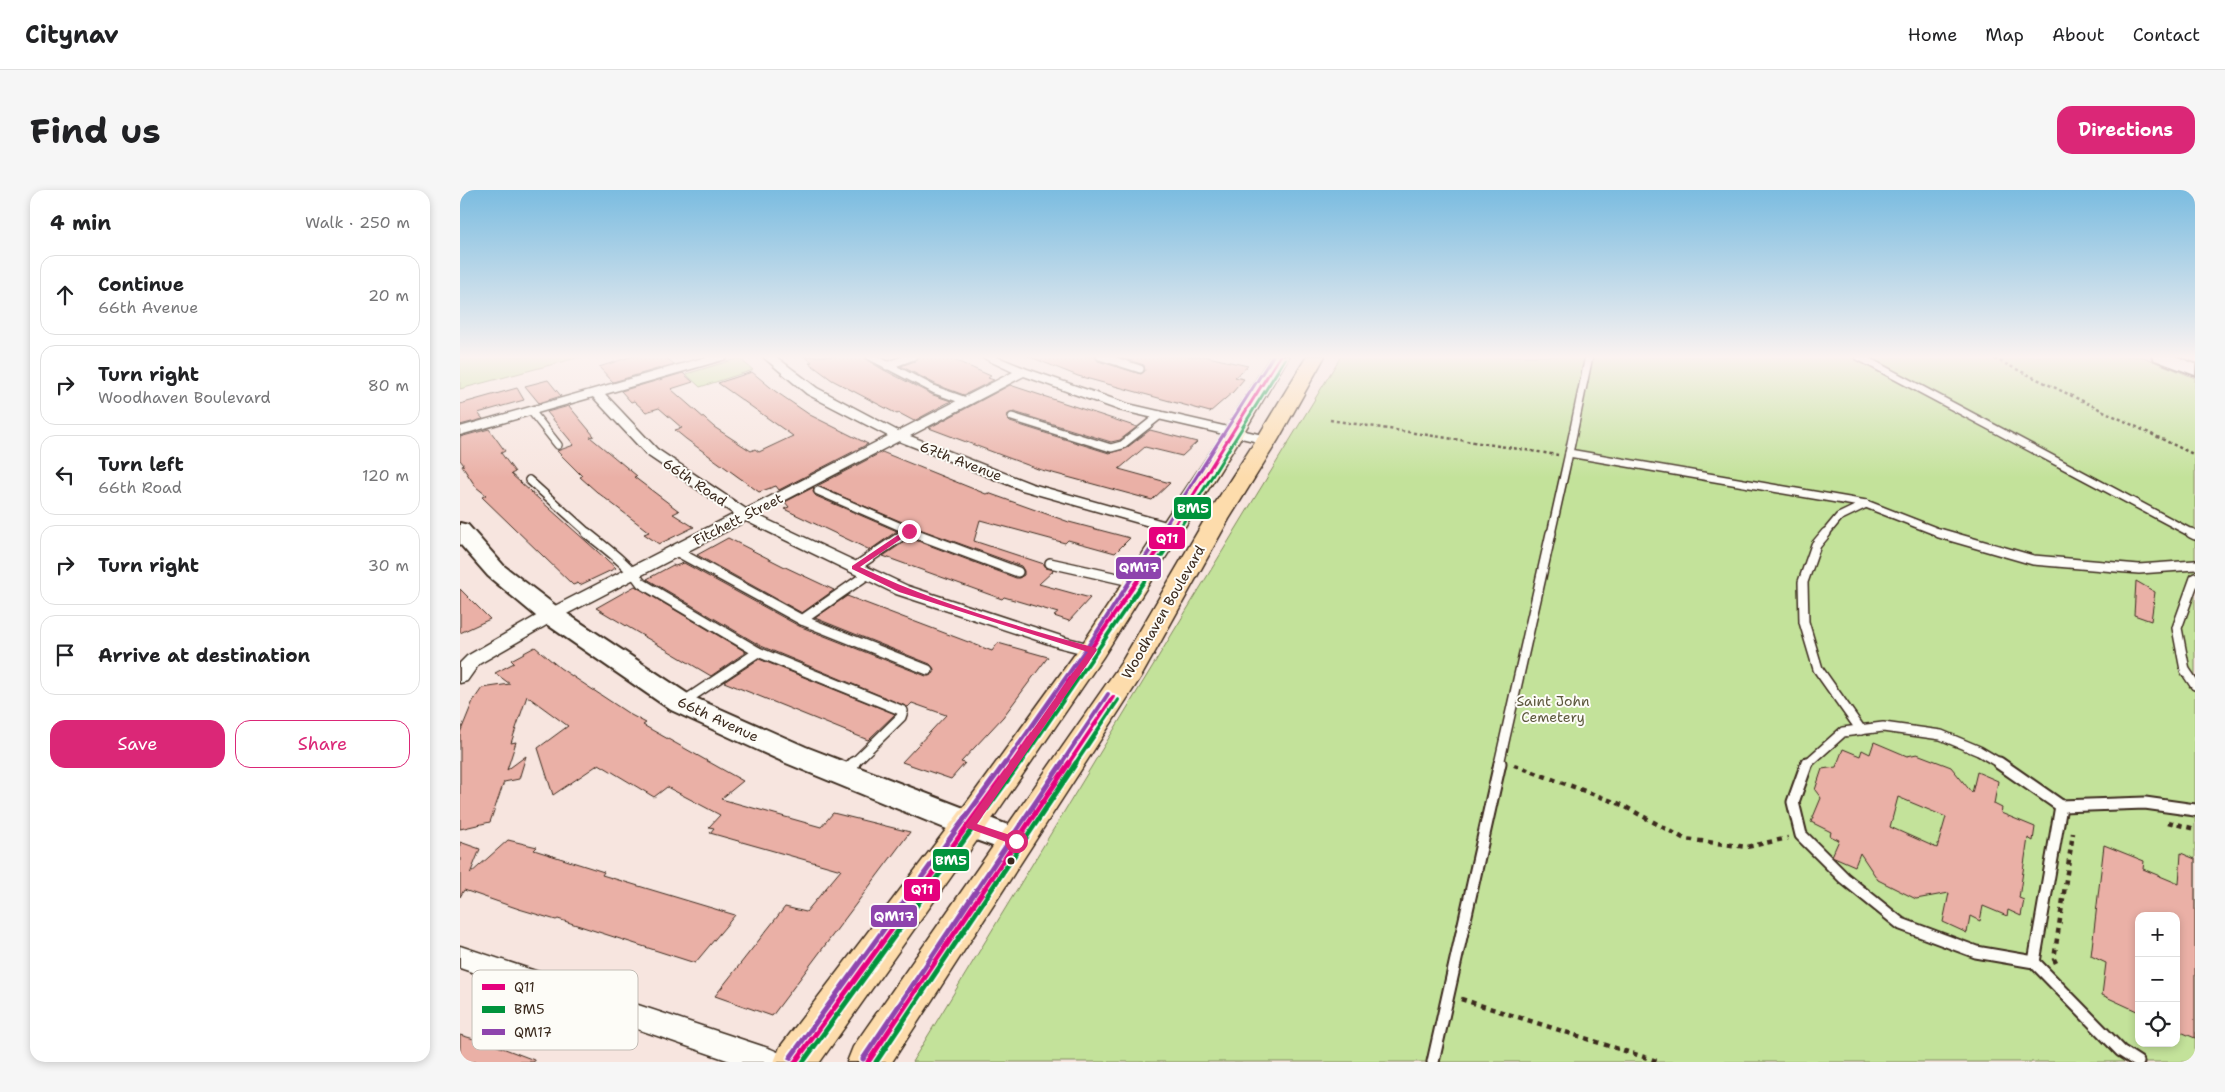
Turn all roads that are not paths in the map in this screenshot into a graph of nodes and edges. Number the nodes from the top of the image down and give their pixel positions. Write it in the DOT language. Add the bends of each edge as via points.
graph roads {
  1 [pos="580,397"];
  2 [pos="600,397"];
  3 [pos="823,397"];
  4 [pos="954,397"];
  5 [pos="974,397"];
  6 [pos="1094,397"];
  7 [pos="1257,397"];
  8 [pos="1292,397"];
  9 [pos="1581,397"];
  10 [pos="1935,397"];
  11 [pos="966,401"];
  12 [pos="531,411"];
  13 [pos="1160,415"];
  14 [pos="1012,416"];
  15 [pos="460,431"];
  16 [pos="1233,432"];
  17 [pos="898,436"];
  18 [pos="1267,440"];
  19 [pos="558,445"];
  20 [pos="1569,455"];
  21 [pos="528,480"];
  22 [pos="818,491"];
  23 [pos="1866,504"];
  24 [pos="745,515"];
  25 [pos="1172,528"];
  26 [pos="460,530"];
  27 [pos="909,531"];
  28 [pos="2195,535"];
  29 [pos="676,551"];
  30 [pos="1050,563"];
  31 [pos="2195,565"];
  32 [pos="861,571"];
  33 [pos="634,572"];
  34 [pos="1018,572"];
  35 [pos="2195,578"];
  36 [pos="1138,583"];
  37 [pos="550,615"];
  38 [pos="802,620"];
  39 [pos="1093,650"];
  40 [pos="758,652"];
  41 [pos="928,670"];
  42 [pos="460,676"];
  43 [pos="2195,685"];
  44 [pos="681,704"];
  45 [pos="1861,730"];
  46 [pos="844,773"];
  47 [pos="2061,806"];
  48 [pos="2195,810"];
  49 [pos="970,826"];
  50 [pos="1016,841"];
  51 [pos="460,957"];
  52 [pos="2034,962"];
  53 [pos="499,970"];
  54 [pos="638,1017"];
  55 [pos="771,1062"];
  56 [pos="794,1062"];
  57 [pos="868,1062"];
  58 [pos="1434,1062"];
  59 [pos="2138,1062"];
  1 -- 12 [label="street"];
  2 -- 24 [label="street, 66th Road" via="652,452"];
  3 -- 17 [label="street, 67th Avenue"];
  4 -- 11 [label="lane"];
  5 -- 11 [label="street, Fitchett Street"];
  6 -- 13 [label="street"];
  7 -- 16 [label="main road"];
  8 -- 18 [label="main road, Woodhaven Boulevard"];
  9 -- 20 [label="lane"];
  10 -- 28 [label="lane"];
  11 -- 17 [label="street, Fitchett Street"];
  12 -- 15 [label="street"];
  12 -- 19 [label="lane"];
  13 -- 14 [label="lane" via="1122,445 1111,448"];
  13 -- 16 [label="street"];
  16 -- 18 [label="street"];
  16 -- 25 [label="main road"];
  17 -- 24 [label="street, Fitchett Street"];
  17 -- 25 [label="street, 67th Avenue" via="1027,487"];
  18 -- 50 [label="main road, Woodhaven Boulevard" via="1216,519 1131,670"];
  20 -- 23 [label="lane"];
  20 -- 58 [label="lane"];
  21 -- 33 [label="lane"];
  22 -- 27 [label="lane"];
  23 -- 31 [label="lane" via="1936,532 2033,560 2139,569"];
  23 -- 45 [label="lane" via="1839,517 1816,545 1803,582 1804,622 1818,669"];
  24 -- 29 [label="street, Fitchett Street"];
  24 -- 32 [label="street, 66th Road"];
  25 -- 36 [label="main road"];
  26 -- 37 [label="street, 66th Avenue" via="496,571"];
  27 -- 32 [label="lane"];
  27 -- 34 [label="lane"];
  29 -- 33 [label="street, Fitchett Street"];
  29 -- 38 [label="lane"];
  30 -- 36 [label="lane"];
  32 -- 38 [label="lane"];
  32 -- 39 [label="street, 66th Road" via="902,590"];
  33 -- 37 [label="street, Fitchett Street"];
  33 -- 40 [label="lane" via="641,583"];
  35 -- 43 [label="lane" via="2177,628 2185,670"];
  36 -- 39 [label="main road"];
  37 -- 42 [label="street, Fitchett Street" via="473,660"];
  37 -- 44 [label="street, 66th Avenue"];
  38 -- 41 [label="lane"];
  39 -- 49 [label="main road"];
  40 -- 44 [label="lane"];
  40 -- 46 [label="lane" via="903,711 901,717"];
  44 -- 46 [label="street, 66th Avenue"];
  45 -- 47 [label="lane" via="1883,727 1941,736 1979,751"];
  45 -- 52 [label="lane" via="1842,732 1807,763 1793,802 1801,835 1844,878 1901,924 1976,952"];
  46 -- 49 [label="street, 66th Avenue"];
  47 -- 48 [label="lane" via="2145,803"];
  47 -- 52 [label="lane"];
  49 -- 50 [label="street, 66th Avenue"];
  49 -- 56 [label="main road"];
  50 -- 57 [label="main road, Woodhaven Boulevard"];
  51 -- 53 [label="street"];
  52 -- 59 [label="lane" via="2122,1051"];
  54 -- 55 [label="street"];
}
